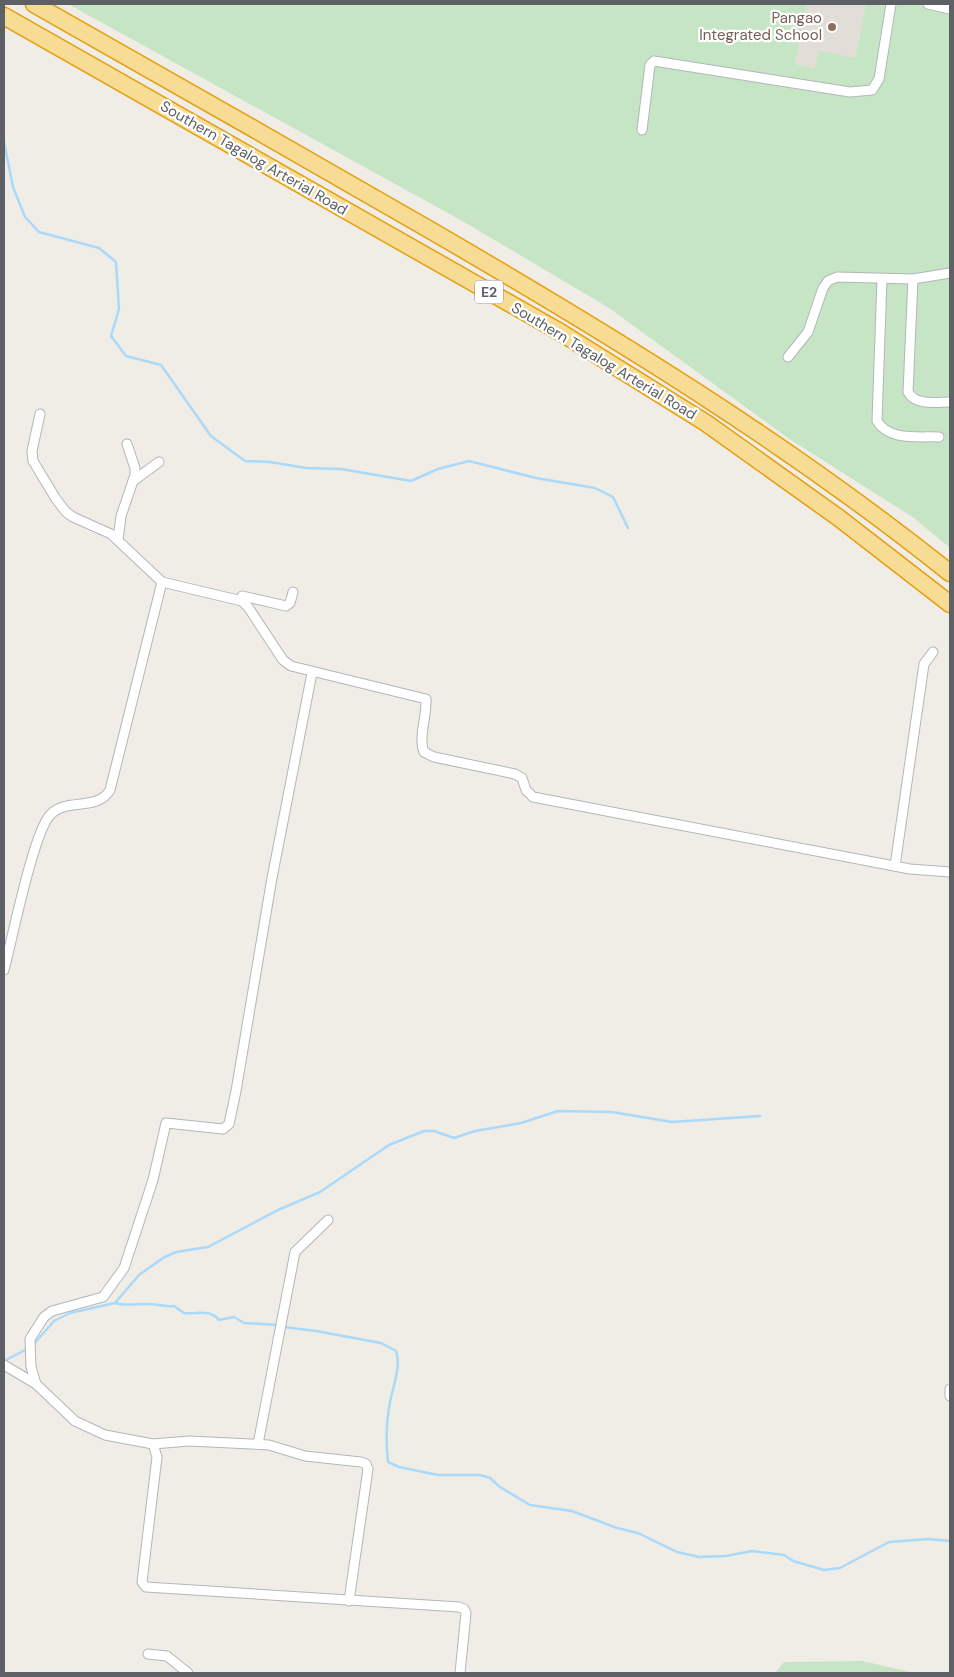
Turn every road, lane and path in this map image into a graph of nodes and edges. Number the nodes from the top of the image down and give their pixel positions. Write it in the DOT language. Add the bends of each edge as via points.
graph roads {
  1 [pos="34,4"];
  2 [pos="891,4"];
  3 [pos="928,4"];
  4 [pos="950,9"];
  5 [pos="4,16"];
  6 [pos="642,130"];
  7 [pos="950,273"];
  8 [pos="882,279"];
  9 [pos="913,279"];
  10 [pos="788,357"];
  11 [pos="950,402"];
  12 [pos="40,414"];
  13 [pos="939,437"];
  14 [pos="127,444"];
  15 [pos="159,462"];
  16 [pos="133,481"];
  17 [pos="118,540"];
  18 [pos="950,573"];
  19 [pos="162,582"];
  20 [pos="293,592"];
  21 [pos="242,600"];
  22 [pos="950,604"];
  23 [pos="932,652"];
  24 [pos="312,673"];
  25 [pos="895,866"];
  26 [pos="950,872"];
  27 [pos="4,970"];
  28 [pos="328,1220"];
  29 [pos="4,1365"];
  30 [pos="36,1384"];
  31 [pos="950,1389"];
  32 [pos="950,1396"];
  33 [pos="153,1444"];
  34 [pos="258,1444"];
  35 [pos="350,1601"];
  36 [pos="148,1654"];
  37 [pos="188,1673"];
  38 [pos="460,1673"];
  1 -- 18 [label="highway, Southern Tagalog Arterial Road / E2" via="579,317 717,403 852,498"];
  2 -- 6 [label="street" via="879,79 872,90 850,92 654,61 650,65"];
  3 -- 4 [label="street"];
  5 -- 22 [label="highway, Southern Tagalog Arterial Road / E2" via="560,332 706,423 839,518"];
  7 -- 9 [label="street"];
  8 -- 9 [label="street"];
  8 -- 10 [label="street" via="837,277 828,281 804,339"];
  8 -- 13 [label="street" via="877,421 882,430 892,434"];
  9 -- 11 [label="street" via="908,392 912,399 918,401"];
  12 -- 17 [label="street" via="33,461 56,499 72,517 106,530"];
  14 -- 16 [label="street" via="135,468"];
  15 -- 16 [label="street"];
  16 -- 17 [label="street" via="121,516"];
  17 -- 19 [label="street"];
  19 -- 21 [label="street"];
  19 -- 27 [label="street" via="110,790 100,801 66,806 49,816 38,837"];
  20 -- 21 [label="street" via="288,606 242,596"];
  21 -- 24 [label="street" via="283,660"];
  23 -- 25 [label="street" via="924,664"];
  24 -- 25 [label="street" via="426,699 427,715 421,744 424,752 434,757 516,774 533,797"];
  24 -- 30 [label="street" via="229,1124 223,1129 166,1123 153,1180 121,1274 98,1300 52,1311 44,1317 30,1339 29,1352"];
  25 -- 26 [label="street"];
  28 -- 34 [label="street" via="297,1248"];
  29 -- 30 [label="street"];
  30 -- 33 [label="street" via="78,1423 105,1435"];
  31 -- 32 [label="street"];
  33 -- 34 [label="street" via="189,1441"];
  33 -- 35 [label="street" via="157,1458 142,1582 146,1587"];
  34 -- 35 [label="street" via="305,1456 366,1464"];
  35 -- 38 [label="street" via="464,1609"];
  36 -- 37 [label="street" via="167,1656"];
}
